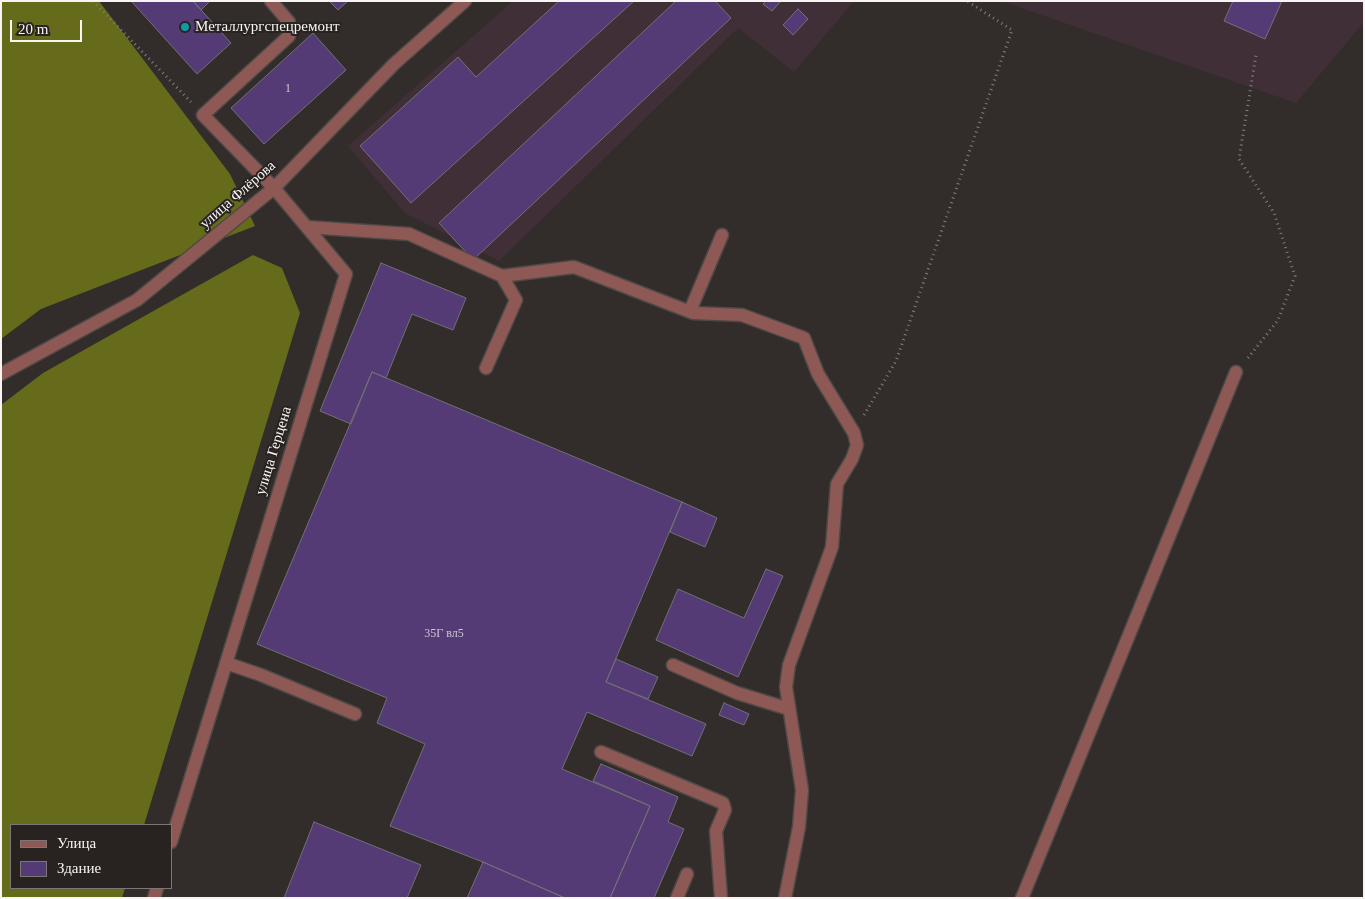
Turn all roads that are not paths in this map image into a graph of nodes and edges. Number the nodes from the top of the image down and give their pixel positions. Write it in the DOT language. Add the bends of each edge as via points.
graph roads {
  1 [pos="271,1"];
  2 [pos="465,1"];
  3 [pos="274,188"];
  4 [pos="307,227"];
  5 [pos="722,235"];
  6 [pos="502,276"];
  7 [pos="690,311"];
  8 [pos="486,368"];
  9 [pos="1236,372"];
  10 [pos="1,374"];
  11 [pos="226,663"];
  12 [pos="673,665"];
  13 [pos="789,709"];
  14 [pos="355,714"];
  15 [pos="601,752"];
  16 [pos="172,839"];
  17 [pos="687,874"];
  18 [pos="677,898"];
  19 [pos="720,898"];
  20 [pos="785,898"];
  21 [pos="1022,898"];
  1 -- 3 [label="street, улица Герцена" via="289,22 289,36 203,115"];
  2 -- 3 [label="street, улица Флёрова" via="394,64"];
  3 -- 4 [label="street, улица Герцена"];
  3 -- 10 [label="street, улица Флёрова" via="137,300"];
  4 -- 6 [label="street" via="409,234"];
  4 -- 11 [label="street, улица Герцена" via="346,274"];
  5 -- 7 [label="street"];
  6 -- 7 [label="street" via="574,267"];
  6 -- 8 [label="street" via="516,300"];
  7 -- 13 [label="street" via="742,315 804,338 818,374 854,433 856,445 852,459 837,484 832,547 789,665 786,687"];
  9 -- 21 [label="street"];
  11 -- 14 [label="street" via="261,674"];
  11 -- 16 [label="street, улица Герцена"];
  12 -- 13 [label="street" via="737,693"];
  13 -- 20 [label="street" via="802,790"];
  15 -- 19 [label="street" via="723,802 725,810 716,830"];
  17 -- 18 [label="street"];
}
